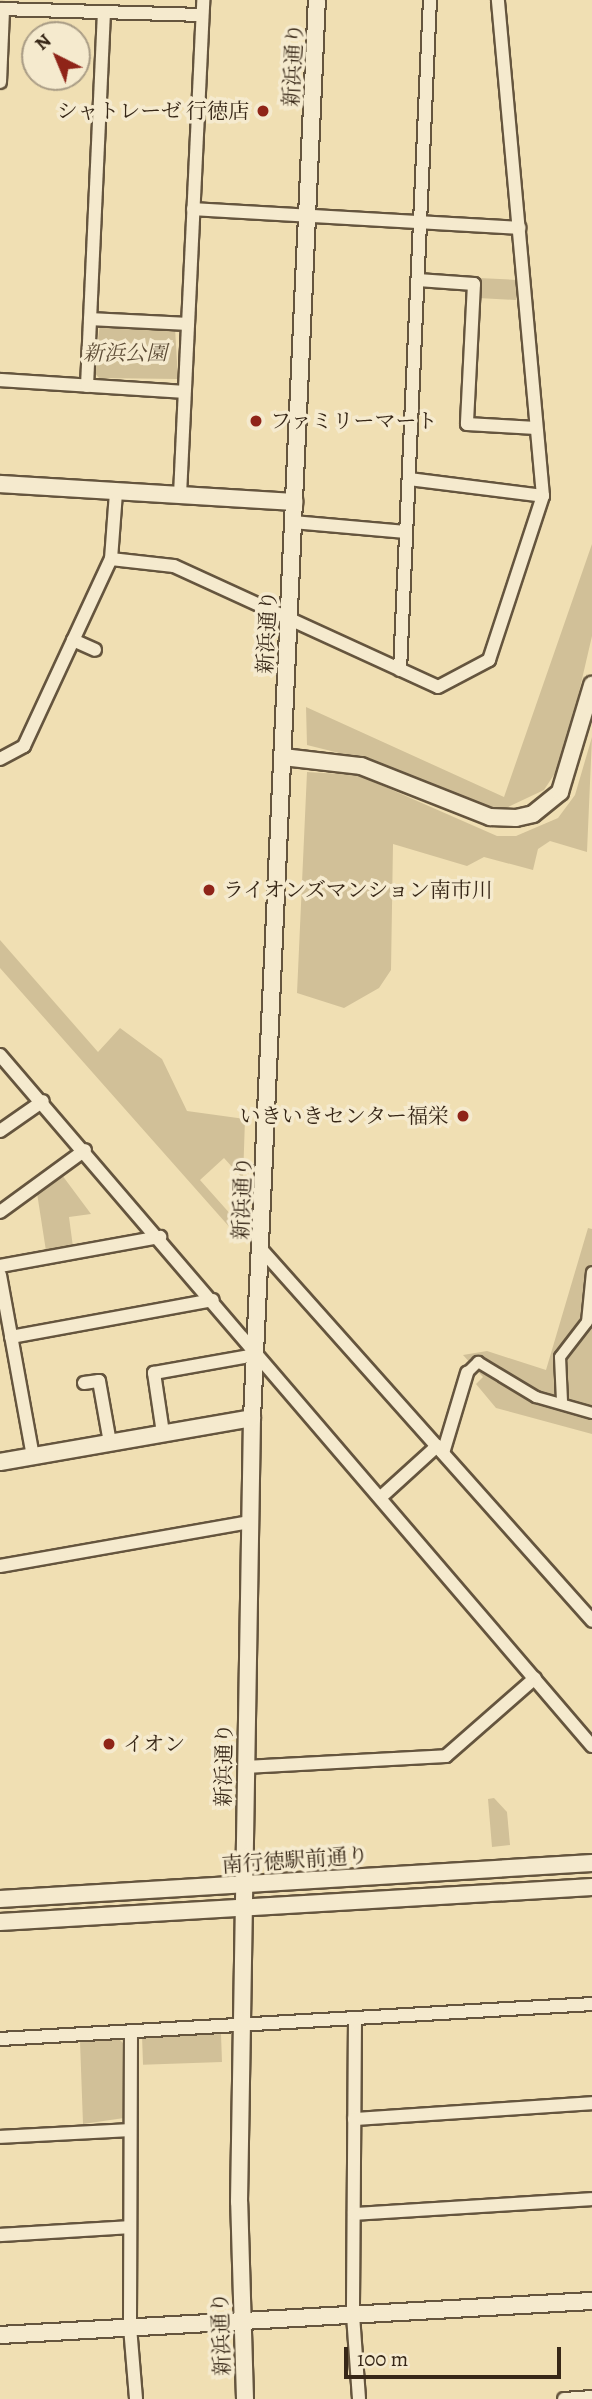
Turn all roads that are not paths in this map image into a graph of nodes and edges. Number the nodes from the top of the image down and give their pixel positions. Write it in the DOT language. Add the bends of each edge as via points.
graph roads {
  1 [pos="203,0"];
  2 [pos="317,0"];
  3 [pos="430,0"];
  4 [pos="498,0"];
  5 [pos="2,9"];
  6 [pos="104,12"];
  7 [pos="202,15"];
  8 [pos="0,82"];
  9 [pos="193,209"];
  10 [pos="307,215"];
  11 [pos="420,222"];
  12 [pos="519,228"];
  13 [pos="418,280"];
  14 [pos="90,319"];
  15 [pos="188,324"];
  16 [pos="0,380"];
  17 [pos="87,386"];
  18 [pos="184,391"];
  19 [pos="536,428"];
  20 [pos="409,479"];
  21 [pos="0,484"];
  22 [pos="116,492"];
  23 [pos="180,495"];
  24 [pos="543,496"];
  25 [pos="295,502"];
  26 [pos="293,522"];
  27 [pos="406,532"];
  28 [pos="111,559"];
  29 [pos="289,619"];
  30 [pos="73,640"];
  31 [pos="95,650"];
  32 [pos="400,670"];
  33 [pos="592,685"];
  34 [pos="282,757"];
  35 [pos="0,760"];
  36 [pos="0,1055"];
  37 [pos="43,1101"];
  38 [pos="0,1131"];
  39 [pos="85,1150"];
  40 [pos="0,1212"];
  41 [pos="159,1237"];
  42 [pos="261,1249"];
  43 [pos="0,1266"];
  44 [pos="592,1272"];
  45 [pos="0,1275"];
  46 [pos="213,1300"];
  47 [pos="11,1337"];
  48 [pos="255,1352"];
  49 [pos="467,1373"];
  50 [pos="84,1383"];
  51 [pos="562,1401"];
  52 [pos="592,1413"];
  53 [pos="253,1418"];
  54 [pos="163,1433"];
  55 [pos="110,1443"];
  56 [pos="440,1449"];
  57 [pos="33,1456"];
  58 [pos="0,1462"];
  59 [pos="381,1497"];
  60 [pos="250,1522"];
  61 [pos="0,1566"];
  62 [pos="592,1621"];
  63 [pos="535,1678"];
  64 [pos="592,1746"];
  65 [pos="245,1767"];
  66 [pos="592,1863"];
  67 [pos="243,1884"];
  68 [pos="592,1887"];
  69 [pos="0,1899"];
  70 [pos="243,1908"];
  71 [pos="0,1922"];
  72 [pos="592,2004"];
  73 [pos="355,2019"];
  74 [pos="241,2026"];
  75 [pos="131,2032"];
  76 [pos="0,2039"];
  77 [pos="592,2103"];
  78 [pos="354,2119"];
  79 [pos="130,2130"];
  80 [pos="0,2137"];
  81 [pos="592,2199"];
  82 [pos="354,2214"];
  83 [pos="130,2227"];
  84 [pos="0,2235"];
  85 [pos="592,2301"];
  86 [pos="353,2315"];
  87 [pos="241,2321"];
  88 [pos="130,2327"];
  89 [pos="0,2335"];
  90 [pos="592,2397"];
  91 [pos="136,2399"];
  92 [pos="245,2399"];
  93 [pos="359,2399"];
  94 [pos="564,2399"];
  1 -- 7 [label="street"];
  2 -- 10 [label="street, 新浜通り"];
  3 -- 11 [label="street"];
  4 -- 12 [label="street"];
  5 -- 6 [label="street"];
  5 -- 8 [label="street"];
  6 -- 7 [label="street"];
  6 -- 14 [label="street"];
  7 -- 9 [label="street"];
  9 -- 10 [label="street"];
  9 -- 15 [label="street"];
  10 -- 11 [label="street"];
  10 -- 25 [label="street, 新浜通り"];
  11 -- 12 [label="street"];
  11 -- 13 [label="street"];
  12 -- 19 [label="street"];
  13 -- 19 [label="street" via="474,284 467,424"];
  13 -- 20 [label="street"];
  14 -- 15 [label="street"];
  14 -- 17 [label="street"];
  15 -- 18 [label="street"];
  16 -- 17 [label="street"];
  17 -- 18 [label="street"];
  18 -- 23 [label="street"];
  19 -- 24 [label="street"];
  20 -- 24 [label="street"];
  20 -- 27 [label="street"];
  21 -- 22 [label="street"];
  22 -- 23 [label="street"];
  22 -- 28 [label="street"];
  23 -- 25 [label="street"];
  24 -- 32 [label="street" via="489,660 447,687"];
  25 -- 26 [label="street, 新浜通り"];
  26 -- 27 [label="street"];
  26 -- 29 [label="street, 新浜通り"];
  27 -- 32 [label="street"];
  28 -- 29 [label="street" via="174,566"];
  28 -- 30 [label="street"];
  29 -- 32 [label="street"];
  29 -- 34 [label="street, 新浜通り"];
  30 -- 31 [label="street"];
  30 -- 35 [label="street" via="24,746"];
  33 -- 34 [label="street" via="560,792 533,814 516,818 490,817 353,764"];
  34 -- 42 [label="street, 新浜通り"];
  36 -- 37 [label="street"];
  37 -- 38 [label="street"];
  37 -- 39 [label="street"];
  39 -- 40 [label="street"];
  39 -- 41 [label="street"];
  41 -- 43 [label="street"];
  41 -- 46 [label="street"];
  42 -- 48 [label="street, 新浜通り"];
  42 -- 56 [label="street"];
  44 -- 51 [label="street" via="587,1322 560,1357"];
  45 -- 47 [label="street"];
  46 -- 47 [label="street"];
  46 -- 48 [label="street"];
  47 -- 57 [label="street"];
  48 -- 53 [label="street, 新浜通り"];
  48 -- 54 [label="street" via="155,1373"];
  48 -- 59 [label="street"];
  49 -- 51 [label="street" via="478,1362 536,1397"];
  49 -- 56 [label="street"];
  50 -- 55 [label="street" via="99,1381"];
  51 -- 52 [label="street"];
  53 -- 54 [label="street"];
  53 -- 60 [label="street, 新浜通り"];
  54 -- 55 [label="street"];
  55 -- 57 [label="street"];
  56 -- 59 [label="street"];
  56 -- 62 [label="street"];
  57 -- 58 [label="street"];
  59 -- 63 [label="street"];
  60 -- 61 [label="street"];
  60 -- 65 [label="street, 新浜通り"];
  63 -- 64 [label="street"];
  63 -- 65 [label="street" via="446,1756"];
  65 -- 67 [label="street, 新浜通り"];
  66 -- 67 [label="street, 南行徳駅前通り"];
  67 -- 69 [label="street, 南行徳駅前通り"];
  67 -- 70 [label="street, 新浜通り"];
  68 -- 70 [label="street, 南行徳駅前通り"];
  70 -- 71 [label="street, 南行徳駅前通り"];
  70 -- 74 [label="street, 新浜通り"];
  72 -- 73 [label="street"];
  73 -- 74 [label="street"];
  73 -- 78 [label="street"];
  74 -- 75 [label="street"];
  74 -- 87 [label="street, 新浜通り"];
  75 -- 76 [label="street"];
  75 -- 79 [label="street"];
  77 -- 78 [label="street"];
  78 -- 82 [label="street"];
  79 -- 80 [label="street"];
  79 -- 83 [label="street"];
  81 -- 82 [label="street"];
  82 -- 86 [label="street"];
  83 -- 84 [label="street"];
  83 -- 88 [label="street"];
  85 -- 86 [label="street"];
  86 -- 87 [label="street"];
  86 -- 93 [label="street"];
  87 -- 88 [label="street"];
  87 -- 92 [label="street, 新浜通り"];
  88 -- 89 [label="street"];
  88 -- 91 [label="street"];
  90 -- 94 [label="street"];
}
